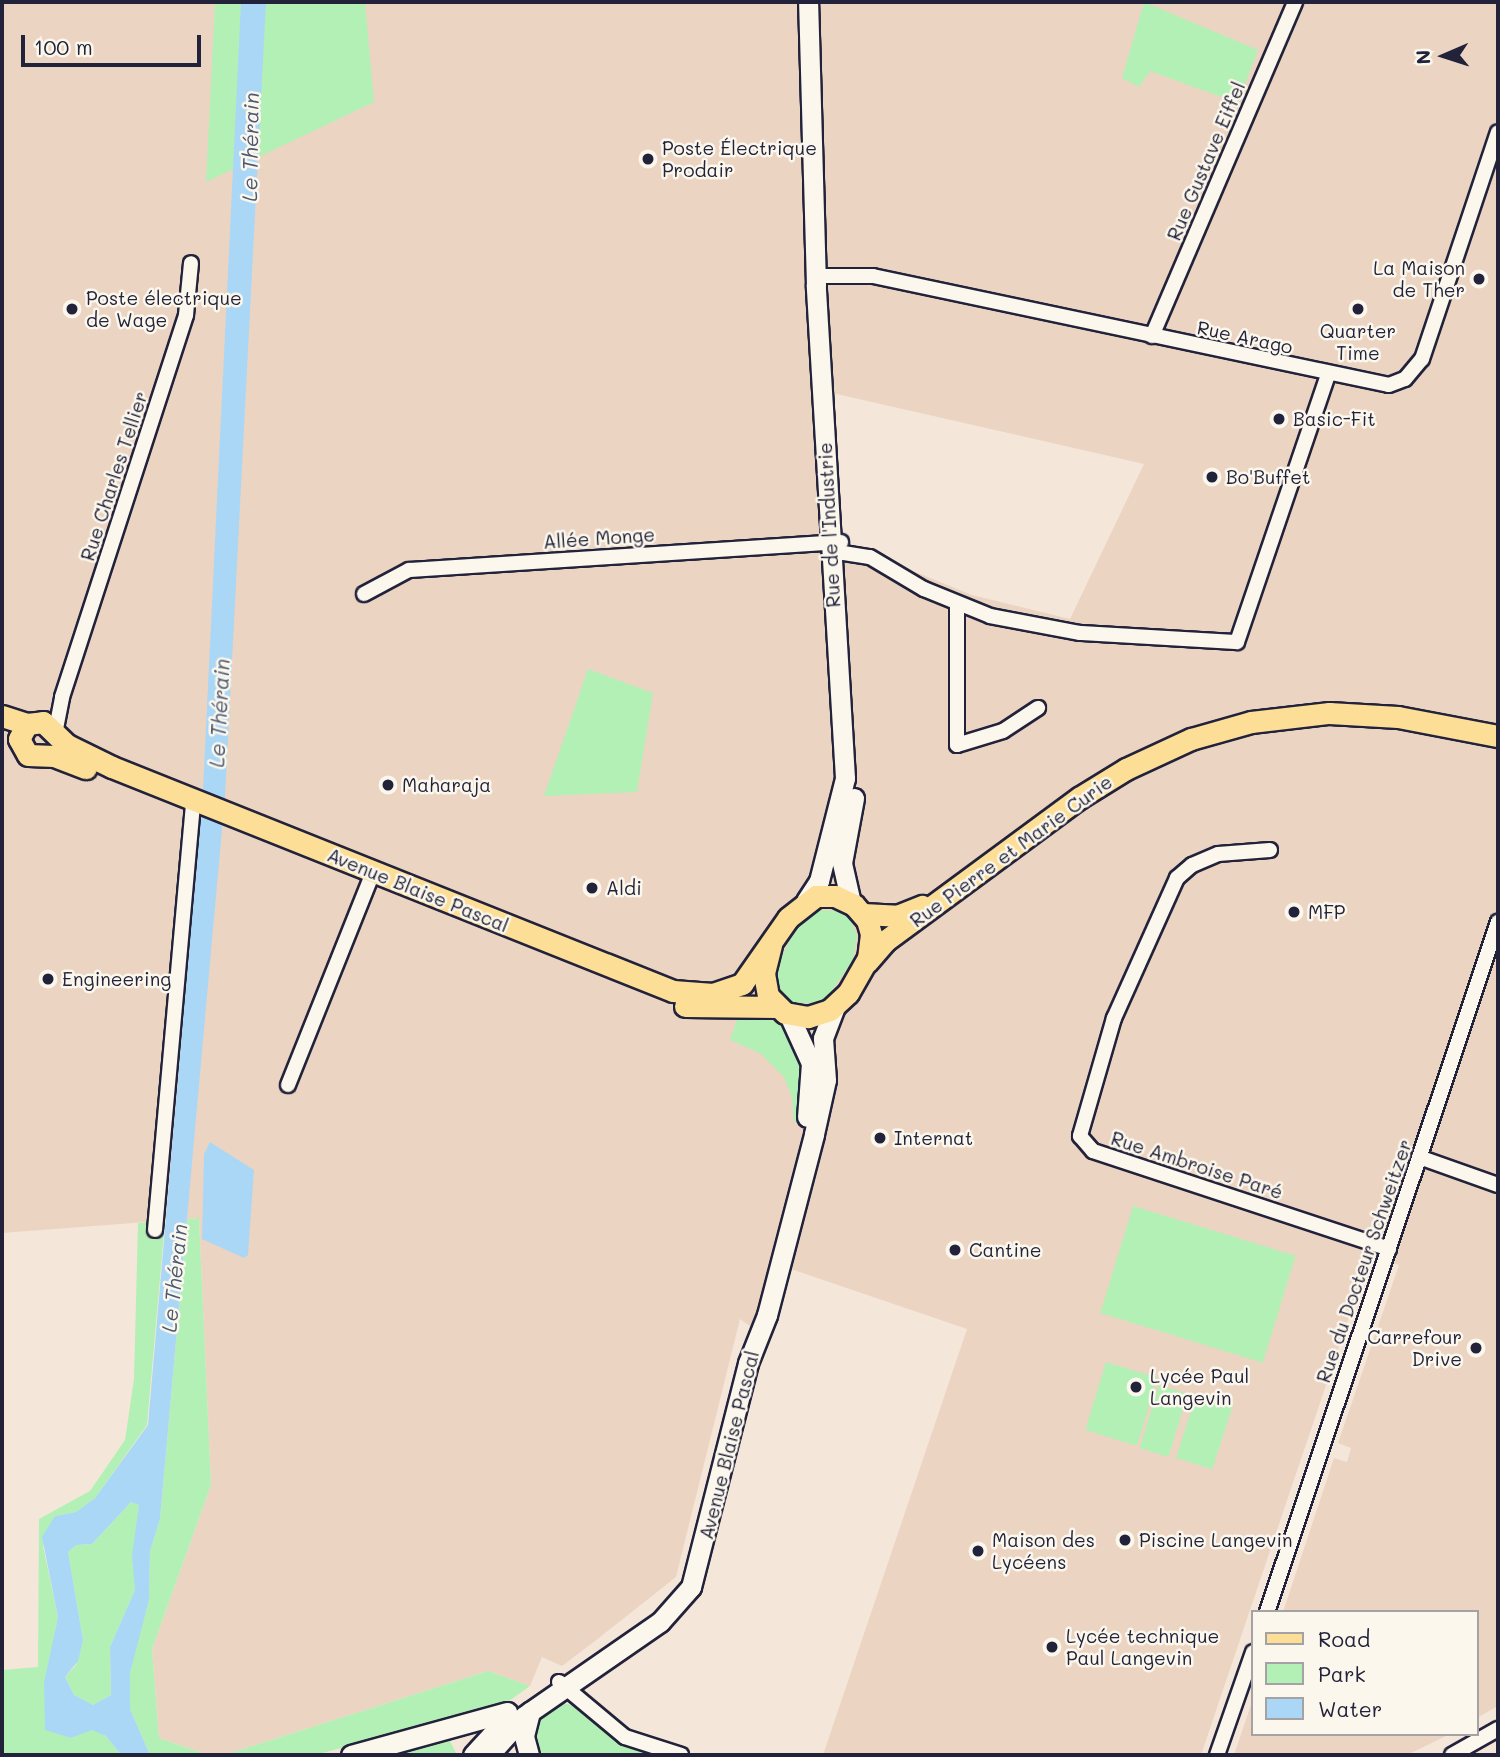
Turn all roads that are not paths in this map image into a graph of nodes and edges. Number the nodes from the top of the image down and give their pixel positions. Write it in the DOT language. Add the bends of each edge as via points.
graph roads {
  1 [pos="808,2"];
  2 [pos="1295,2"];
  3 [pos="1498,132"];
  4 [pos="191,263"];
  5 [pos="820,276"];
  6 [pos="1152,336"];
  7 [pos="1328,375"];
  8 [pos="836,546"];
  9 [pos="364,594"];
  10 [pos="957,604"];
  11 [pos="62,697"];
  12 [pos="1038,708"];
  13 [pos="2,716"];
  14 [pos="1498,724"];
  15 [pos="20,729"];
  16 [pos="1498,736"];
  17 [pos="52,741"];
  18 [pos="195,807"];
  19 [pos="1270,850"];
  20 [pos="371,878"];
  21 [pos="806,901"];
  22 [pos="857,909"];
  23 [pos="1498,922"];
  24 [pos="771,945"];
  25 [pos="864,967"];
  26 [pos="835,1007"];
  27 [pos="783,1011"];
  28 [pos="288,1085"];
  29 [pos="1419,1157"];
  30 [pos="1498,1185"];
  31 [pos="155,1230"];
  32 [pos="1389,1249"];
  33 [pos="1268,1610"];
  34 [pos="1252,1655"];
  35 [pos="561,1684"];
  36 [pos="527,1708"];
  37 [pos="465,1727"];
  38 [pos="1498,1728"];
  39 [pos="483,1751"];
  40 [pos="351,1755"];
  41 [pos="529,1755"];
  42 [pos="681,1755"];
  43 [pos="1217,1755"];
  44 [pos="1452,1755"];
  1 -- 5 [label="street, Rue de l'Industrie"];
  2 -- 6 [label="street, Rue Gustave Eiffel"];
  3 -- 7 [label="street, Rue Arago" via="1417,366 1405,379 1389,385"];
  4 -- 11 [label="street, Rue Charles Tellier" via="186,315"];
  5 -- 6 [label="street, Rue Arago" via="873,276"];
  5 -- 8 [label="street, Rue de l'Industrie"];
  6 -- 7 [label="street, Rue Arago"];
  7 -- 10 [label="street" via="1237,642 1080,634"];
  8 -- 9 [label="street, Allée Monge" via="409,570"];
  8 -- 10 [label="street" via="877,560"];
  8 -- 21 [label="street, Rue de l'Industrie" via="845,778 820,876"];
  8 -- 22 [label="street, Rue de l'Industrie" via="854,789 842,868"];
  10 -- 12 [label="street" via="957,745 997,734"];
  11 -- 15 [label="street"];
  11 -- 17 [label="street, Rue Charles Tellier"];
  13 -- 15 [label="main road, Avenue Blaise Pascal"];
  14 -- 22 [label="main road, Rue Pierre et Marie Curie" via="1419,709 1337,704 1266,710 1199,727 1144,747 1096,772 917,909 891,917"];
  15 -- 17 [label="main road, Avenue Blaise Pascal" via="46,723"];
  15 -- 17 [label="main road, Avenue Blaise Pascal" via="30,756"];
  16 -- 25 [label="main road, Rue Pierre et Marie Curie" via="1398,717 1338,713 1261,721 1191,739 1132,766 1079,798 884,941"];
  17 -- 18 [label="main road, Avenue Blaise Pascal"];
  18 -- 20 [label="main road, Avenue Blaise Pascal"];
  18 -- 31 [label="street"];
  19 -- 32 [label="street, Rue Ambroise Paré" via="1218,854 1192,864 1177,878 1114,1018 1080,1136 1093,1151"];
  20 -- 24 [label="main road, Avenue Blaise Pascal" via="673,991 713,994 734,989 752,975"];
  20 -- 27 [label="main road, Avenue Blaise Pascal" via="672,1003 703,1009"];
  20 -- 28 [label="street"];
  21 -- 22 [label="main road" via="829,895"];
  21 -- 24 [label="main road, Avenue Blaise Pascal" via="788,918"];
  22 -- 25 [label="main road, Avenue Blaise Pascal" via="871,941"];
  23 -- 29 [label="street, Rue du Docteur Schweitzer"];
  24 -- 27 [label="main road, Avenue Blaise Pascal" via="764,979"];
  25 -- 26 [label="main road, Avenue Blaise Pascal"];
  26 -- 27 [label="main road, Avenue Blaise Pascal" via="814,1016"];
  26 -- 35 [label="street, Avenue Blaise Pascal" via="823,1038 823,1100 767,1315 748,1363 694,1580 667,1616"];
  27 -- 35 [label="street, Avenue Blaise Pascal" via="809,1055 809,1106 685,1575 660,1609"];
  29 -- 30 [label="street"];
  29 -- 32 [label="street, Rue du Docteur Schweitzer"];
  32 -- 33 [label="street, Rue du Docteur Schweitzer"];
  34 -- 43 [label="street"];
  35 -- 36 [label="street, Avenue Blaise Pascal"];
  35 -- 42 [label="street" via="625,1737"];
  36 -- 37 [label="street"];
  36 -- 39 [label="street, Avenue Blaise Pascal"];
  36 -- 41 [label="street" via="524,1736"];
  37 -- 39 [label="street"];
  37 -- 40 [label="street"];
  38 -- 44 [label="street"];
}
